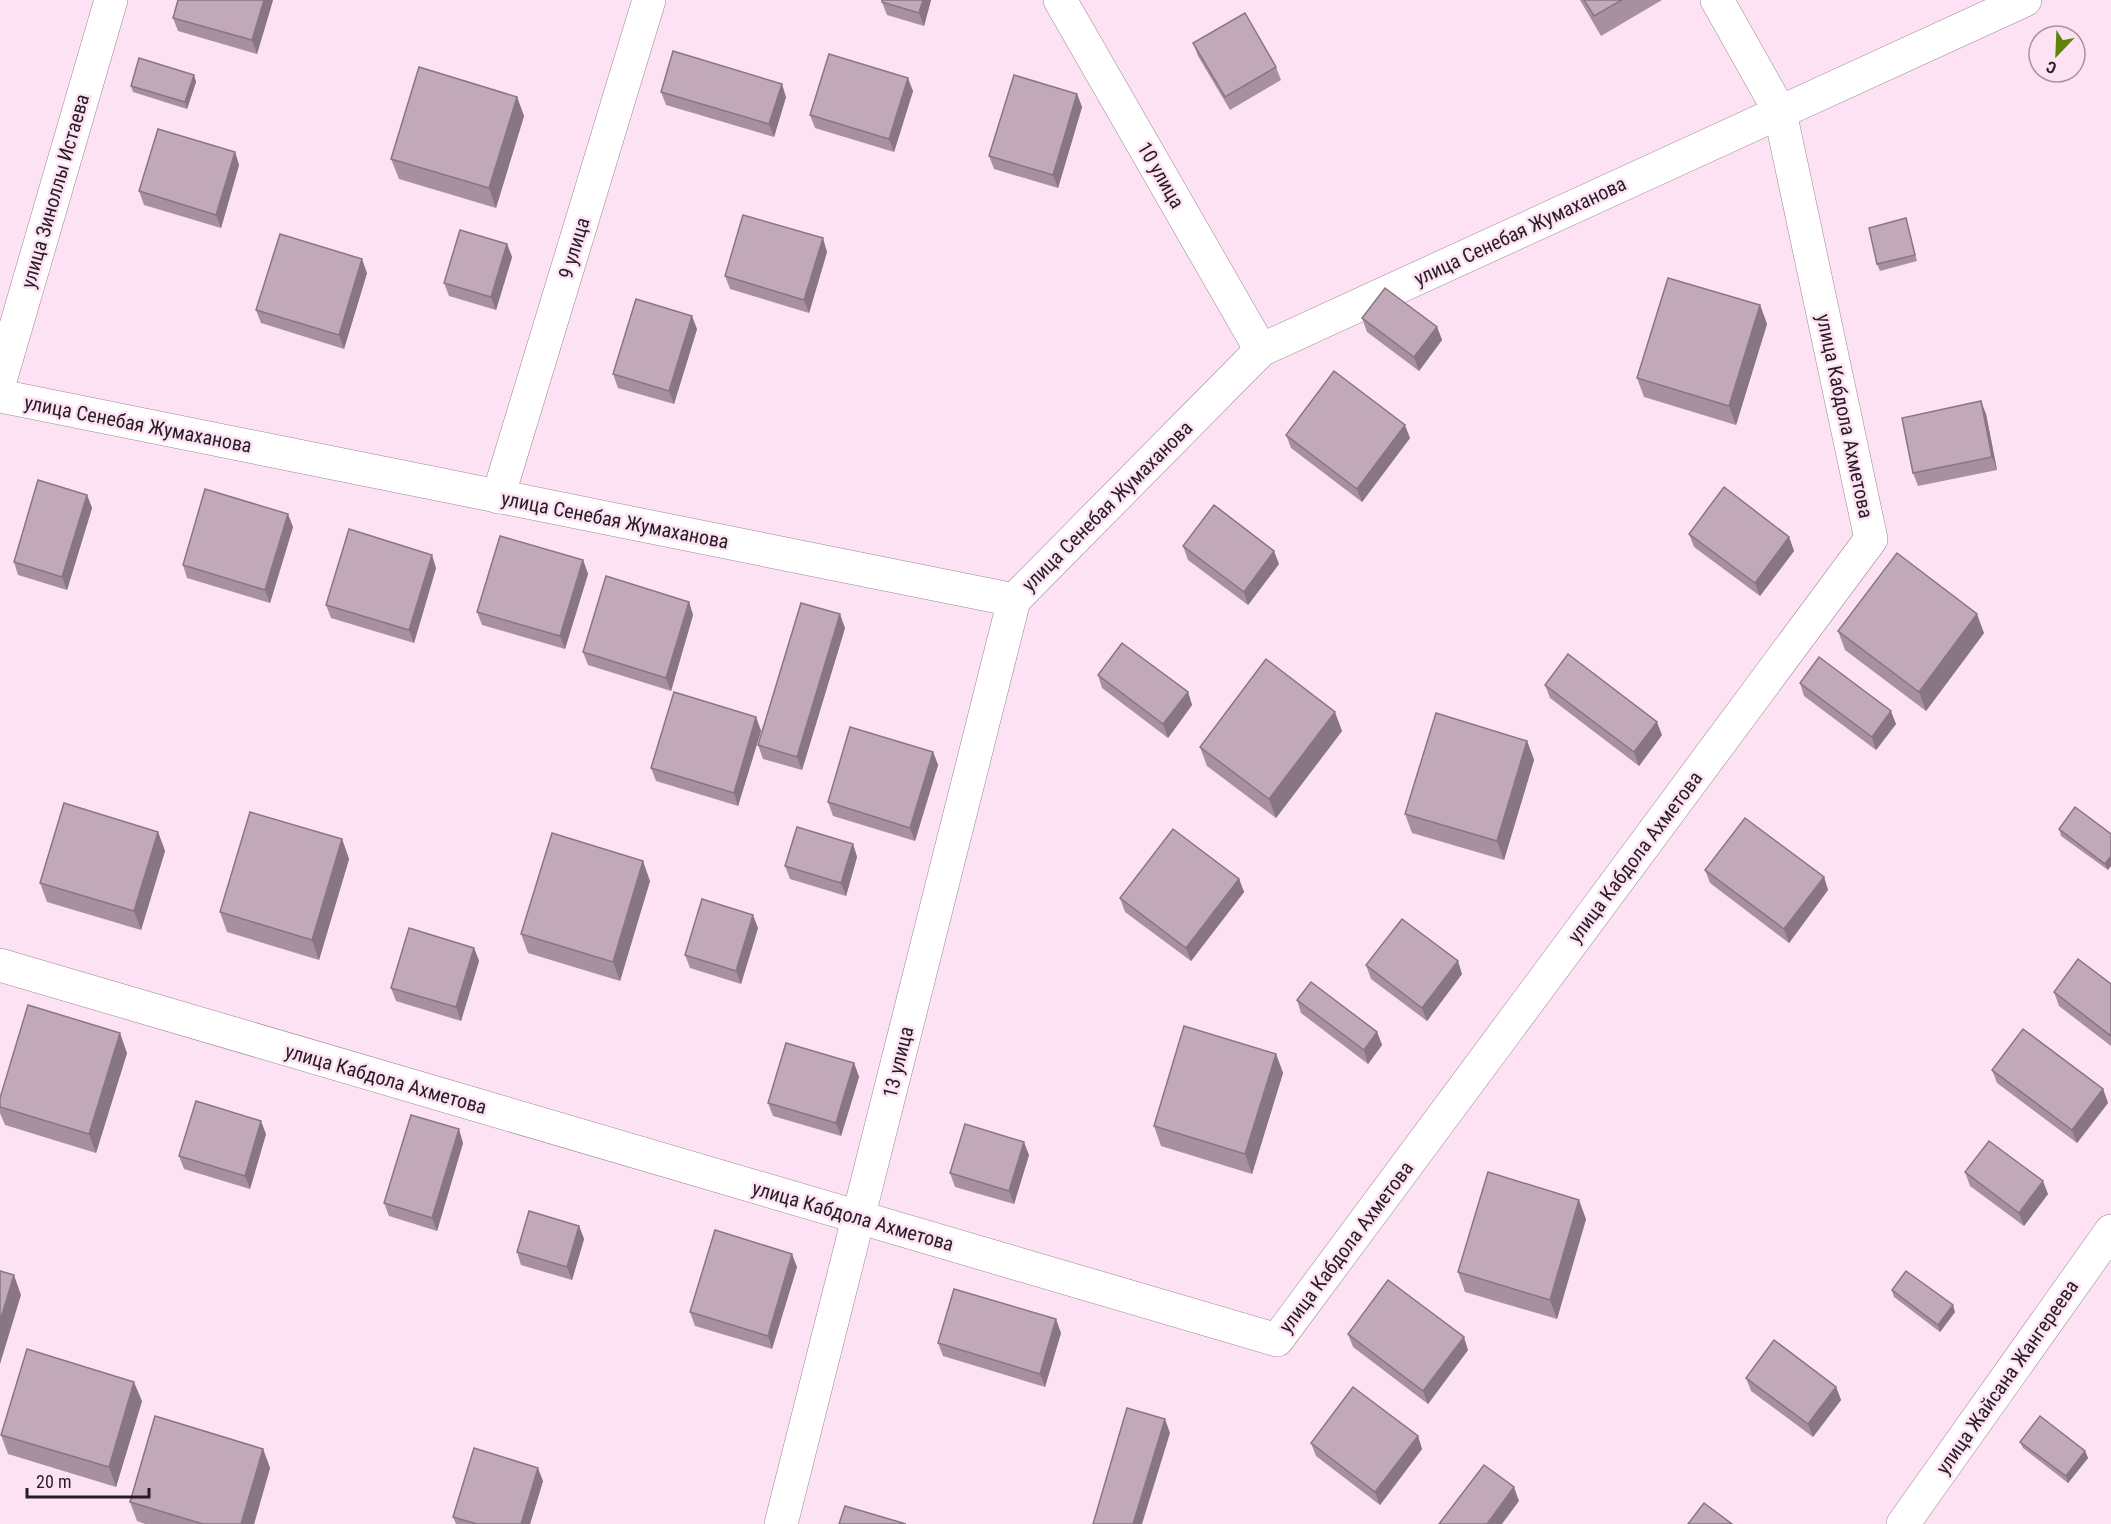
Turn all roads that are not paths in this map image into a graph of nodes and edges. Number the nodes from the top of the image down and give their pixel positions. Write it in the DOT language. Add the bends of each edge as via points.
graph roads {
  1 [pos="111,0"];
  2 [pos="649,0"];
  3 [pos="1060,0"];
  4 [pos="1718,0"];
  5 [pos="2025,0"];
  6 [pos="1780,112"];
  7 [pos="1261,350"];
  8 [pos="0,381"];
  9 [pos="0,396"];
  10 [pos="498,497"];
  11 [pos="1014,600"];
  12 [pos="0,965"];
  13 [pos="859,1217"];
  14 [pos="2111,1231"];
  15 [pos="781,1524"];
  16 [pos="1903,1524"];
  1 -- 8 [label="street, улица Зиноллы Истаева"];
  2 -- 10 [label="street, 9 улица"];
  3 -- 7 [label="street, 10 улица"];
  4 -- 6 [label="street, улица Кабдола Ахметова"];
  5 -- 6 [label="street, улица Сенебая Жумаханова"];
  6 -- 7 [label="street, улица Сенебая Жумаханова"];
  6 -- 13 [label="street, улица Кабдола Ахметова" via="1871,539 1277,1340"];
  7 -- 11 [label="street, улица Сенебая Жумаханова"];
  9 -- 10 [label="street, улица Сенебая Жумаханова"];
  10 -- 11 [label="street, улица Сенебая Жумаханова"];
  11 -- 13 [label="street, 13 улица"];
  12 -- 13 [label="street, улица Кабдола Ахметова"];
  13 -- 15 [label="street, 13 улица"];
  14 -- 16 [label="street, улица Жайсана Жангереева"];
}
